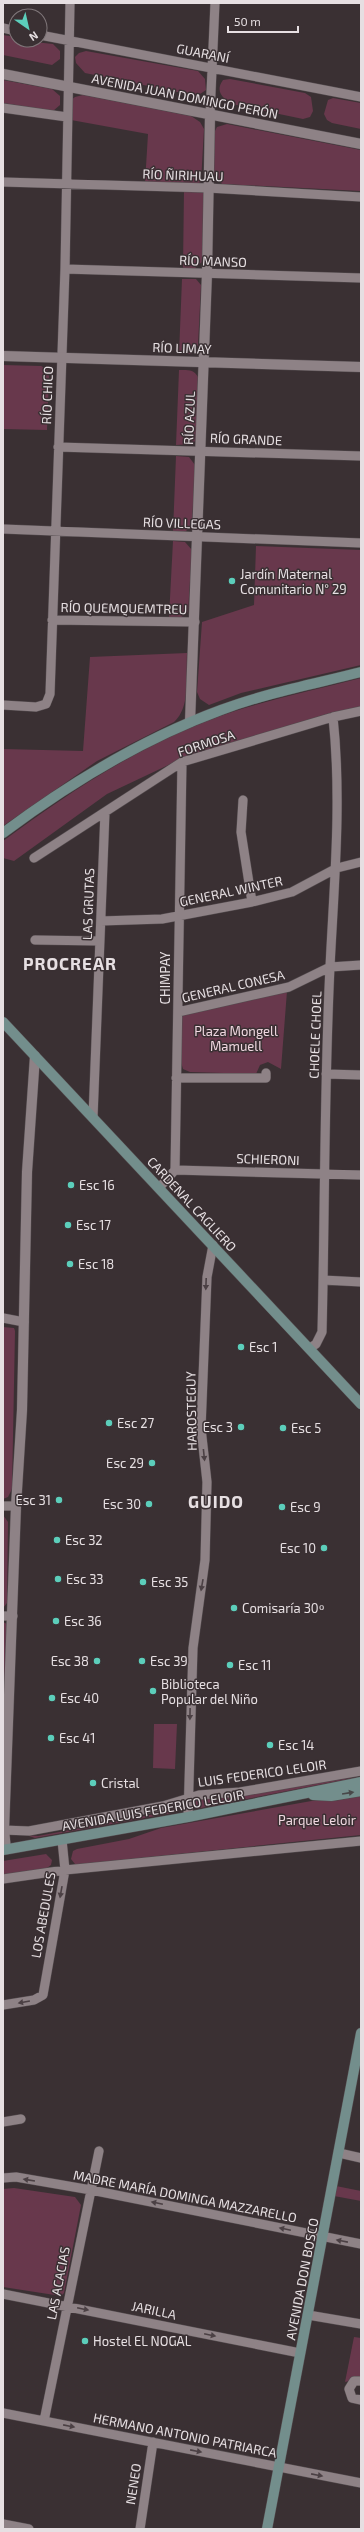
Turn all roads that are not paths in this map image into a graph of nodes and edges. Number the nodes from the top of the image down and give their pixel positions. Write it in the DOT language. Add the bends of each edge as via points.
graph roads {
  1 [pos="70,3"];
  2 [pos="215,3"];
  3 [pos="48,37"];
  4 [pos="69,41"];
  5 [pos="212,67"];
  6 [pos="3,74"];
  7 [pos="67,86"];
  8 [pos="361,97"];
  9 [pos="3,108"];
  10 [pos="210,115"];
  11 [pos="67,117"];
  12 [pos="361,144"];
  13 [pos="3,182"];
  14 [pos="67,184"];
  15 [pos="208,188"];
  16 [pos="361,197"];
  17 [pos="65,269"];
  18 [pos="207,274"];
  19 [pos="361,278"];
  20 [pos="3,356"];
  21 [pos="61,357"];
  22 [pos="204,361"];
  23 [pos="361,367"];
  24 [pos="58,447"];
  25 [pos="201,451"];
  26 [pos="361,456"];
  27 [pos="3,529"];
  28 [pos="55,532"];
  29 [pos="197,537"];
  30 [pos="361,543"];
  31 [pos="52,620"];
  32 [pos="195,622"];
  33 [pos="361,672"];
  34 [pos="3,705"];
  35 [pos="361,711"];
  36 [pos="333,717"];
  37 [pos="190,722"];
  38 [pos="182,762"];
  39 [pos="243,800"];
  40 [pos="105,812"];
  41 [pos="3,833"];
  42 [pos="34,858"];
  43 [pos="361,862"];
  44 [pos="337,868"];
  45 [pos="252,902"];
  46 [pos="178,916"];
  47 [pos="101,921"];
  48 [pos="35,940"];
  49 [pos="99,941"];
  50 [pos="361,966"];
  51 [pos="330,967"];
  52 [pos="178,1012"];
  53 [pos="3,1022"];
  54 [pos="35,1056"];
  55 [pos="266,1073"];
  56 [pos="326,1074"];
  57 [pos="361,1074"];
  58 [pos="176,1078"];
  59 [pos="93,1116"];
  60 [pos="175,1170"];
  61 [pos="323,1174"];
  62 [pos="361,1175"];
  63 [pos="159,1188"];
  64 [pos="213,1245"];
  65 [pos="323,1280"];
  66 [pos="361,1282"];
  67 [pos="3,1318"];
  68 [pos="24,1322"];
  69 [pos="310,1348"];
  70 [pos="361,1404"];
  71 [pos="3,1506"];
  72 [pos="16,1506"];
  73 [pos="8,1616"];
  74 [pos="361,1771"];
  75 [pos="361,1782"];
  76 [pos="361,1791"];
  77 [pos="307,1794"];
  78 [pos="188,1798"];
  79 [pos="188,1817"];
  80 [pos="3,1830"];
  81 [pos="62,1840"];
  82 [pos="361,1841"];
  83 [pos="5,1849"];
  84 [pos="65,1870"];
  85 [pos="3,1879"];
  86 [pos="3,2005"];
  87 [pos="361,2033"];
  88 [pos="21,2119"];
  89 [pos="3,2122"];
  90 [pos="99,2151"];
  91 [pos="339,2153"];
  92 [pos="361,2158"];
  93 [pos="3,2178"];
  94 [pos="91,2190"];
  95 [pos="323,2237"];
  96 [pos="361,2244"];
  97 [pos="3,2294"];
  98 [pos="66,2306"];
  99 [pos="308,2315"];
  100 [pos="361,2324"];
  101 [pos="300,2354"];
  102 [pos="361,2381"];
  103 [pos="361,2400"];
  104 [pos="3,2413"];
  105 [pos="44,2421"];
  106 [pos="153,2442"];
  107 [pos="279,2467"];
  108 [pos="361,2483"];
  109 [pos="3,2524"];
  110 [pos="4,2529"];
  111 [pos="29,2529"];
  112 [pos="140,2529"];
  113 [pos="267,2529"];
  1 -- 4 [label="street, RÍO CHICO"];
  2 -- 5 [label="street"];
  3 -- 4 [label="street, GUARANÍ"];
  4 -- 5 [label="street, GUARANÍ"];
  4 -- 7 [label="street, RÍO CHICO"];
  5 -- 8 [label="street, GUARANÍ"];
  5 -- 10 [label="street"];
  6 -- 7 [label="street, AVENIDA JUAN DOMINGO PERÓN"];
  7 -- 10 [label="street, AVENIDA JUAN DOMINGO PERÓN"];
  7 -- 11 [label="street, RÍO CHICO"];
  9 -- 11 [label="street"];
  10 -- 12 [label="street, AVENIDA JUAN DOMINGO PERÓN"];
  10 -- 15 [label="street, RÍO AZUL"];
  11 -- 14 [label="street, RÍO CHICO"];
  13 -- 14 [label="street, RÍO ÑIRIHUAU"];
  14 -- 15 [label="street, RÍO ÑIRIHUAU"];
  14 -- 17 [label="street, RÍO CHICO"];
  15 -- 16 [label="street, RÍO ÑIRIHUAU"];
  15 -- 18 [label="street, RÍO AZUL"];
  17 -- 18 [label="street, RÍO MANSO"];
  17 -- 21 [label="street, RÍO CHICO"];
  18 -- 19 [label="street, RÍO MANSO"];
  18 -- 22 [label="street, RÍO AZUL"];
  20 -- 21 [label="street, RÍO LIMAY"];
  21 -- 22 [label="street, RÍO LIMAY"];
  21 -- 24 [label="street, RÍO CHICO"];
  22 -- 23 [label="street, RÍO LIMAY"];
  22 -- 25 [label="street, RÍO AZUL"];
  24 -- 25 [label="street, RÍO GRANDE"];
  24 -- 28 [label="street, RÍO CHICO"];
  25 -- 26 [label="street, RÍO GRANDE"];
  25 -- 29 [label="street, RÍO AZUL"];
  27 -- 28 [label="street, RÍO VILLEGAS"];
  28 -- 29 [label="street, RÍO VILLEGAS"];
  28 -- 31 [label="street, RÍO CHICO"];
  29 -- 30 [label="street, RÍO VILLEGAS"];
  29 -- 32 [label="street, RÍO AZUL"];
  31 -- 32 [label="street, RÍO QUEMQUEMTREU"];
  31 -- 34 [label="street, RÍO CHICO" via="50,694 46,704 36,707"];
  32 -- 37 [label="street, RÍO AZUL"];
  33 -- 37 [label="main road" via="252,700"];
  35 -- 36 [label="street, FORMOSA"];
  36 -- 38 [label="street, FORMOSA"];
  36 -- 44 [label="street, CHOELE CHOEL" via="337,758"];
  37 -- 41 [label="main road" via="106,763"];
  38 -- 40 [label="street, FORMOSA"];
  38 -- 46 [label="street, CHIMPAY"];
  39 -- 45 [label="street" via="241,832"];
  40 -- 42 [label="street, FORMOSA"];
  40 -- 47 [label="street, LAS GRUTAS"];
  43 -- 44 [label="street, GENERAL WINTER"];
  44 -- 45 [label="street, GENERAL WINTER" via="292,892"];
  44 -- 51 [label="street, CHOELE CHOEL"];
  45 -- 46 [label="street, GENERAL WINTER"];
  46 -- 47 [label="street, GENERAL WINTER"];
  46 -- 52 [label="street, CHIMPAY"];
  47 -- 49 [label="street, LAS GRUTAS"];
  48 -- 49 [label="street"];
  49 -- 59 [label="street, LAS GRUTAS"];
  50 -- 51 [label="street, GENERAL CONESA"];
  51 -- 52 [label="street, GENERAL CONESA" via="289,987"];
  51 -- 56 [label="street, CHOELE CHOEL"];
  52 -- 58 [label="street, CHIMPAY"];
  53 -- 54 [label="main road, CARDENAL CAGLIERO"];
  54 -- 59 [label="main road, CARDENAL CAGLIERO"];
  54 -- 68 [label="street" via="27,1172"];
  55 -- 58 [label="street" via="266,1078"];
  56 -- 57 [label="street"];
  56 -- 61 [label="street, CHOELE CHOEL"];
  58 -- 60 [label="street, CHIMPAY"];
  59 -- 63 [label="main road, CARDENAL CAGLIERO"];
  60 -- 61 [label="street, SCHIERONI"];
  60 -- 63 [label="street"];
  61 -- 62 [label="street, SCHIERONI"];
  61 -- 65 [label="street, CHOELE CHOEL"];
  63 -- 64 [label="main road, CARDENAL CAGLIERO"];
  64 -- 69 [label="main road, CARDENAL CAGLIERO"];
  64 -- 78 [label="street, HAROSTEGUY, one-way" via="207,1277 201,1428 207,1482 206,1560 193,1648"];
  65 -- 66 [label="street"];
  65 -- 69 [label="street, CHOELE CHOEL" via="322,1332 316,1344"];
  67 -- 68 [label="street"];
  68 -- 72 [label="street"];
  69 -- 70 [label="main road, CARDENAL CAGLIERO"];
  71 -- 72 [label="street"];
  72 -- 73 [label="street"];
  73 -- 80 [label="street"];
  74 -- 78 [label="street, LUIS FEDERICO LELOIR" via="240,1792"];
  75 -- 77 [label="main road, AVENIDA LUIS FEDERICO LELOIR" via="328,1787"];
  77 -- 76 [label="main road, AVENIDA LUIS FEDERICO LELOIR, one-way" via="331,1796"];
  77 -- 79 [label="main road, AVENIDA LUIS FEDERICO LELOIR"];
  78 -- 79 [label="street, HAROSTEGUY"];
  78 -- 80 [label="street, LUIS FEDERICO LELOIR" via="163,1806 29,1831"];
  79 -- 81 [label="main road, AVENIDA LUIS FEDERICO LELOIR"];
  80 -- 83 [label="street"];
  81 -- 83 [label="main road, AVENIDA LUIS FEDERICO LELOIR"];
  81 -- 84 [label="street, LOS ABEDULES"];
  82 -- 84 [label="street"];
  84 -- 85 [label="street"];
  84 -- 86 [label="street, LOS ABEDULES, one-way" via="43,1995 34,2000"];
  87 -- 91 [label="main road, AVENIDA DON BOSCO"];
  88 -- 89 [label="street"];
  90 -- 94 [label="street, LAS ACACIAS"];
  91 -- 92 [label="street"];
  91 -- 95 [label="main road, AVENIDA DON BOSCO"];
  94 -- 93 [label="street, MADRE MARÍA DOMINGA MAZZARELLO, one-way" via="16,2177"];
  95 -- 94 [label="street, MADRE MARÍA DOMINGA MAZZARELLO, one-way"];
  94 -- 98 [label="street, LAS ACACIAS"];
  96 -- 95 [label="street, MADRE MARÍA DOMINGA MAZZARELLO, one-way"];
  95 -- 99 [label="main road, AVENIDA DON BOSCO"];
  97 -- 98 [label="street, JARILLA"];
  98 -- 101 [label="street, JARILLA, one-way"];
  98 -- 105 [label="street, LAS ACACIAS"];
  99 -- 100 [label="street"];
  99 -- 101 [label="main road, AVENIDA DON BOSCO"];
  101 -- 107 [label="main road, AVENIDA DON BOSCO"];
  102 -- 103 [label="street" via="354,2381 349,2389 352,2398"];
  104 -- 105 [label="street, HERMANO ANTONIO PATRIARCA"];
  105 -- 106 [label="street, HERMANO ANTONIO PATRIARCA, one-way"];
  106 -- 107 [label="street, HERMANO ANTONIO PATRIARCA, one-way"];
  106 -- 112 [label="street, NENEO"];
  107 -- 108 [label="street, HERMANO ANTONIO PATRIARCA, one-way"];
  107 -- 113 [label="main road, AVENIDA DON BOSCO"];
  109 -- 110 [label="street"];
  109 -- 111 [label="street"];
}
